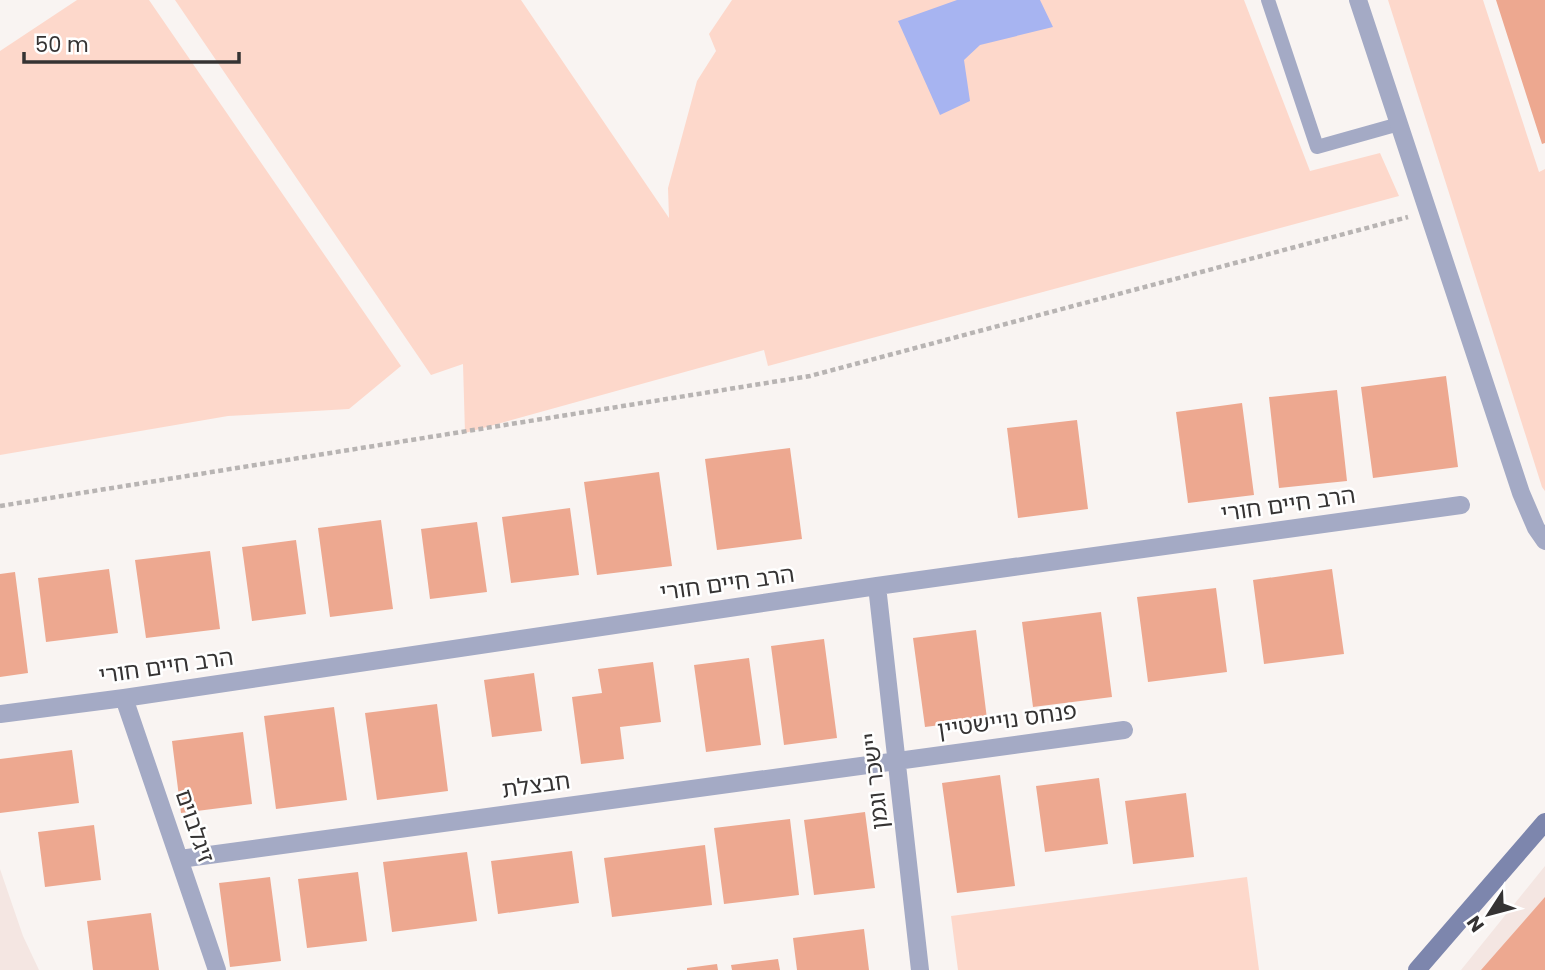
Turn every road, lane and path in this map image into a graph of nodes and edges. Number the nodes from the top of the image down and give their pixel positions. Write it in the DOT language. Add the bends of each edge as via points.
graph roads {
  1 [pos="1268,0"];
  2 [pos="1358,0"];
  3 [pos="1399,124"];
  4 [pos="1429,211"];
  5 [pos="1461,505"];
  6 [pos="0,506"];
  7 [pos="1545,541"];
  8 [pos="877,586"];
  9 [pos="124,698"];
  10 [pos="0,714"];
  11 [pos="1124,730"];
  12 [pos="897,760"];
  13 [pos="1545,822"];
  14 [pos="180,859"];
  15 [pos="217,970"];
  16 [pos="920,970"];
  17 [pos="1417,970"];
  1 -- 3 [label="lane" via="1317,147"];
  2 -- 3 [label="street"];
  3 -- 4 [label="street"];
  4 -- 6 [label="path" via="810,376"];
  4 -- 7 [label="street" via="1521,493"];
  5 -- 8 [label="street, הרב חיים חורי"];
  8 -- 9 [label="street, הרב חיים חורי"];
  8 -- 12 [label="street, יישכר וגמן"];
  9 -- 10 [label="street, הרב חיים חורי"];
  9 -- 14 [label="street, זיגלבוים"];
  11 -- 12 [label="street, פנחס נויישטיין"];
  12 -- 14 [label="street, חבצלת"];
  12 -- 16 [label="street, יישכר וגמן"];
  13 -- 17 [label="street"];
  14 -- 15 [label="street, זיגלבוים"];
}
